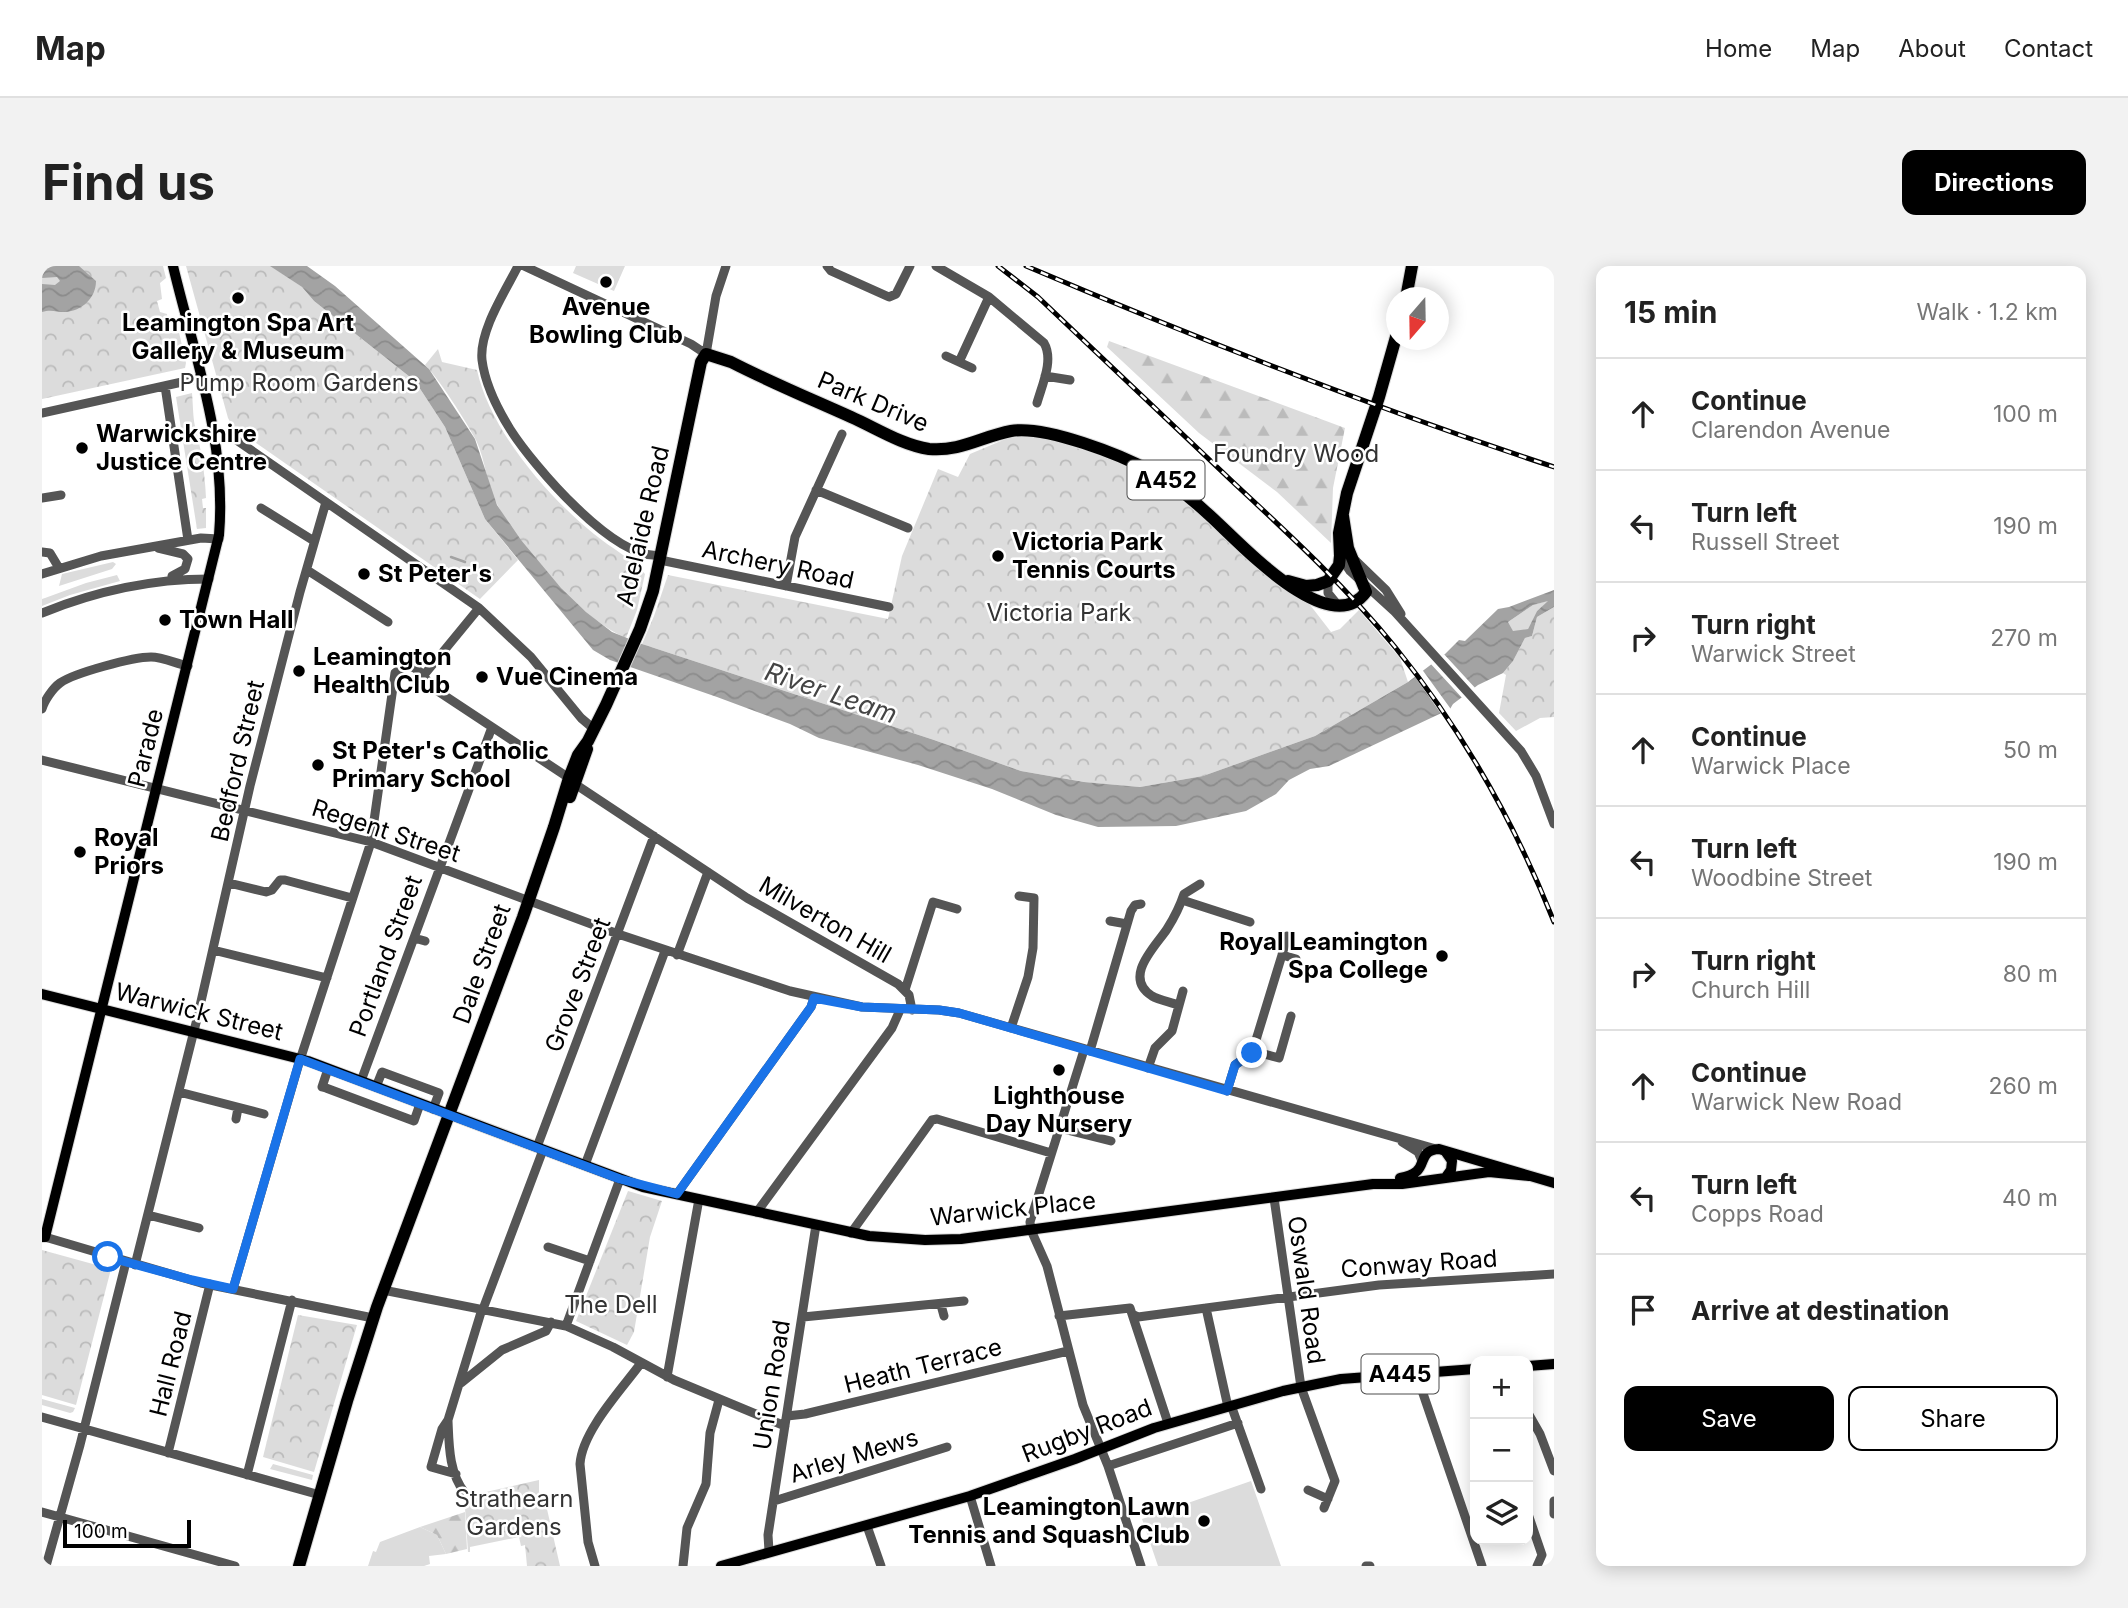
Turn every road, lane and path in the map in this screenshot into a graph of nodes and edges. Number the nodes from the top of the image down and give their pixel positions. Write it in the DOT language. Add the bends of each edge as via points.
graph roads {
  1 [pos="173,266"];
  2 [pos="518,266"];
  3 [pos="524,266"];
  4 [pos="726,266"];
  5 [pos="827,266"];
  6 [pos="910,266"];
  7 [pos="936,266"];
  8 [pos="1412,266"];
  9 [pos="1408,287"];
  10 [pos="989,298"];
  11 [pos="1393,350"];
  12 [pos="706,354"];
  13 [pos="946,356"];
  14 [pos="959,362"];
  15 [pos="972,368"];
  16 [pos="1045,376"];
  17 [pos="200,378"];
  18 [pos="1070,380"];
  19 [pos="165,386"];
  20 [pos="1037,403"];
  21 [pos="42,413"];
  22 [pos="842,433"];
  23 [pos="215,437"];
  24 [pos="816,490"];
  25 [pos="61,495"];
  26 [pos="42,498"];
  27 [pos="326,502"];
  28 [pos="261,508"];
  29 [pos="908,528"];
  30 [pos="219,539"];
  31 [pos="188,540"];
  32 [pos="314,541"];
  33 [pos="152,547"];
  34 [pos="42,552"];
  35 [pos="1346,556"];
  36 [pos="656,557"];
  37 [pos="59,568"];
  38 [pos="307,570"];
  39 [pos="42,574"];
  40 [pos="1278,577"];
  41 [pos="209,579"];
  42 [pos="165,580"];
  43 [pos="1328,581"];
  44 [pos="786,586"];
  45 [pos="1366,587"];
  46 [pos="1339,605"];
  47 [pos="889,607"];
  48 [pos="480,608"];
  49 [pos="42,612"];
  50 [pos="388,622"];
  51 [pos="1404,622"];
  52 [pos="188,666"];
  53 [pos="424,675"];
  54 [pos="42,709"];
  55 [pos="492,727"];
  56 [pos="591,735"];
  57 [pos="42,760"];
  58 [pos="572,781"];
  59 [pos="158,788"];
  60 [pos="1549,795"];
  61 [pos="245,809"];
  62 [pos="1554,824"];
  63 [pos="654,836"];
  64 [pos="371,842"];
  65 [pos="440,867"];
  66 [pos="708,872"];
  67 [pos="229,883"];
  68 [pos="1200,884"];
  69 [pos="1019,896"];
  70 [pos="352,898"];
  71 [pos="528,900"];
  72 [pos="1182,900"];
  73 [pos="1141,904"];
  74 [pos="957,909"];
  75 [pos="1110,920"];
  76 [pos="1250,922"];
  77 [pos="1127,924"];
  78 [pos="618,934"];
  79 [pos="1287,936"];
  80 [pos="414,937"];
  81 [pos="425,941"];
  82 [pos="213,950"];
  83 [pos="665,951"];
  84 [pos="677,955"];
  85 [pos="1282,955"];
  86 [pos="1296,959"];
  87 [pos="327,978"];
  88 [pos="905,990"];
  89 [pos="1183,991"];
  90 [pos="42,994"];
  91 [pos="814,998"];
  92 [pos="1178,1005"];
  93 [pos="102,1009"];
  94 [pos="900,1010"];
  95 [pos="912,1010"];
  96 [pos="1292,1016"];
  97 [pos="1011,1028"];
  98 [pos="194,1032"];
  99 [pos="1087,1050"];
  100 [pos="1253,1051"];
  101 [pos="300,1059"];
  102 [pos="1148,1068"];
  103 [pos="328,1069"];
  104 [pos="361,1081"];
  105 [pos="376,1087"];
  106 [pos="1227,1091"];
  107 [pos="179,1092"];
  108 [pos="420,1104"];
  109 [pos="239,1108"];
  110 [pos="433,1109"];
  111 [pos="264,1114"];
  112 [pos="449,1114"];
  113 [pos="236,1119"];
  114 [pos="1059,1128"];
  115 [pos="1397,1139"];
  116 [pos="1111,1141"];
  117 [pos="540,1148"];
  118 [pos="1440,1150"];
  119 [pos="1051,1153"];
  120 [pos="1422,1163"];
  121 [pos="584,1166"];
  122 [pos="1529,1175"];
  123 [pos="1440,1178"];
  124 [pos="620,1179"];
  125 [pos="1554,1183"];
  126 [pos="1373,1185"];
  127 [pos="677,1194"];
  128 [pos="1274,1198"];
  129 [pos="699,1199"];
  130 [pos="757,1212"];
  131 [pos="148,1214"];
  132 [pos="817,1225"];
  133 [pos="199,1228"];
  134 [pos="1031,1230"];
  135 [pos="851,1233"];
  136 [pos="44,1237"];
  137 [pos="548,1247"];
  138 [pos="590,1261"];
  139 [pos="130,1264"];
  140 [pos="1554,1274"];
  141 [pos="210,1284"];
  142 [pos="233,1289"];
  143 [pos="383,1290"];
  144 [pos="1288,1296"];
  145 [pos="292,1300"];
  146 [pos="964,1301"];
  147 [pos="941,1305"];
  148 [pos="1206,1308"];
  149 [pos="483,1309"];
  150 [pos="1132,1314"];
  151 [pos="944,1316"];
  152 [pos="1059,1316"];
  153 [pos="803,1317"];
  154 [pos="373,1318"];
  155 [pos="551,1322"];
  156 [pos="566,1326"];
  157 [pos="1068,1351"];
  158 [pos="641,1363"];
  159 [pos="1554,1364"];
  160 [pos="1533,1366"];
  161 [pos="1470,1369"];
  162 [pos="1416,1373"];
  163 [pos="667,1377"];
  164 [pos="460,1384"];
  165 [pos="1301,1387"];
  166 [pos="719,1400"];
  167 [pos="1230,1406"];
  168 [pos="42,1417"];
  169 [pos="1532,1419"];
  170 [pos="448,1420"];
  171 [pos="786,1421"];
  172 [pos="1168,1423"];
  173 [pos="1238,1423"];
  174 [pos="84,1429"];
  175 [pos="947,1447"];
  176 [pos="1099,1448"];
  177 [pos="168,1453"];
  178 [pos="1108,1466"];
  179 [pos="1554,1471"];
  180 [pos="456,1474"];
  181 [pos="247,1475"];
  182 [pos="1261,1489"];
  183 [pos="1308,1490"];
  184 [pos="465,1493"];
  185 [pos="320,1495"];
  186 [pos="970,1496"];
  187 [pos="774,1501"];
  188 [pos="1554,1501"];
  189 [pos="42,1512"];
  190 [pos="1554,1514"];
  191 [pos="59,1517"];
  192 [pos="867,1526"];
  193 [pos="1533,1529"];
  194 [pos="769,1551"];
  195 [pos="46,1566"];
  196 [pos="235,1566"];
  197 [pos="299,1566"];
  198 [pos="595,1566"];
  199 [pos="683,1566"];
  200 [pos="721,1566"];
  201 [pos="881,1566"];
  202 [pos="991,1566"];
  203 [pos="1141,1566"];
  204 [pos="1482,1566"];
  205 [pos="1537,1566"];
  1 -- 17 [label="main road, Parade"];
  2 -- 36 [label="street, Archery Road" via="484,337 482,359 493,398 522,446 564,496 629,549"];
  3 -- 12 [label="street"];
  4 -- 12 [label="street"];
  5 -- 6 [label="street" via="889,297 896,294"];
  7 -- 10 [label="street"];
  8 -- 9 [label="highway"];
  10 -- 14 [label="street"];
  10 -- 16 [label="street" via="1044,343 1049,352"];
  11 -- 35 [label="highway" via="1350,480 1339,533"];
  12 -- 36 [label="highway, Adelaide Road"];
  12 -- 40 [label="highway, Park Drive / A452" via="917,446 954,449 1026,430 1076,441 1121,458 1182,492"];
  13 -- 14 [label="street"];
  14 -- 15 [label="street"];
  16 -- 18 [label="street"];
  16 -- 20 [label="street"];
  17 -- 19 [label="street"];
  17 -- 23 [label="main road, Parade"];
  19 -- 21 [label="street"];
  19 -- 31 [label="street"];
  22 -- 24 [label="street"];
  23 -- 27 [label="street" via="233,438"];
  23 -- 30 [label="main road, Parade"];
  24 -- 29 [label="street"];
  24 -- 44 [label="street" via="795,537"];
  25 -- 26 [label="street"];
  27 -- 32 [label="street, Bedford Street"];
  27 -- 48 [label="street"];
  28 -- 32 [label="street"];
  30 -- 31 [label="street"];
  30 -- 41 [label="main road, Parade"];
  31 -- 33 [label="street"];
  32 -- 38 [label="street, Bedford Street"];
  33 -- 37 [label="street"];
  33 -- 42 [label="street" via="183,554 188,562"];
  34 -- 37 [label="street" via="50,553"];
  35 -- 43 [label="highway"];
  35 -- 45 [label="highway"];
  35 -- 51 [label="street" via="1386,590"];
  36 -- 44 [label="street, Archery Road"];
  36 -- 56 [label="highway, Adelaide Road" via="653,591 640,629"];
  37 -- 39 [label="street"];
  38 -- 50 [label="street"];
  38 -- 61 [label="street, Bedford Street"];
  40 -- 43 [label="highway, Park Drive / A452" via="1306,586"];
  40 -- 46 [label="highway, Park Drive / A452" via="1300,593"];
  41 -- 42 [label="street"];
  41 -- 52 [label="main road, Parade"];
  42 -- 49 [label="street" via="126,586"];
  43 -- 46 [label="street" via="1328,593"];
  44 -- 47 [label="street, Archery Road"];
  45 -- 46 [label="highway" via="1358,601"];
  45 -- 51 [label="street"];
  48 -- 53 [label="street"];
  48 -- 56 [label="street" via="531,657"];
  51 -- 60 [label="street" via="1521,751"];
  52 -- 54 [label="street" via="151,657 97,669 58,684"];
  52 -- 59 [label="main road, Parade"];
  53 -- 55 [label="street, Milverton Hill" via="429,686"];
  53 -- 64 [label="street, Milverton Hill" via="405,664 394,676"];
  55 -- 58 [label="street, Milverton Hill"];
  55 -- 65 [label="street, Portland Street"];
  56 -- 58 [label="highway, Adelaide Road" via="586,758"];
  57 -- 59 [label="street, Regent Street"];
  58 -- 63 [label="street, Milverton Hill"];
  58 -- 71 [label="highway, Dale Street"];
  59 -- 61 [label="street, Regent Street"];
  59 -- 93 [label="main road, Parade"];
  60 -- 62 [label="street"];
  61 -- 64 [label="street, Regent Street"];
  61 -- 67 [label="street, Bedford Street"];
  63 -- 66 [label="street, Milverton Hill"];
  63 -- 78 [label="street, Grove Street"];
  64 -- 65 [label="street, Regent Street"];
  64 -- 70 [label="street"];
  65 -- 71 [label="street, Regent Street"];
  65 -- 80 [label="street, Portland Street"];
  66 -- 84 [label="street"];
  66 -- 88 [label="street, Milverton Hill"];
  67 -- 70 [label="street" via="266,892 285,880"];
  67 -- 82 [label="street, Bedford Street"];
  68 -- 72 [label="street"];
  69 -- 97 [label="street" via="1034,898 1033,948"];
  70 -- 87 [label="street"];
  71 -- 78 [label="street, Regent Street"];
  71 -- 112 [label="highway, Dale Street"];
  72 -- 76 [label="street"];
  72 -- 92 [label="street" via="1145,957 1140,976 1152,996"];
  73 -- 77 [label="street" via="1133,908"];
  74 -- 88 [label="street" via="933,901"];
  75 -- 77 [label="street"];
  77 -- 99 [label="street"];
  78 -- 83 [label="street, Regent Street"];
  78 -- 117 [label="street, Grove Street"];
  79 -- 85 [label="street"];
  80 -- 81 [label="street"];
  80 -- 104 [label="street, Portland Street"];
  82 -- 87 [label="street"];
  82 -- 98 [label="street, Bedford Street"];
  83 -- 84 [label="street, Regent Street"];
  83 -- 121 [label="street"];
  84 -- 91 [label="street, Regent Street"];
  85 -- 86 [label="street"];
  85 -- 100 [label="street"];
  87 -- 101 [label="street"];
  88 -- 95 [label="street, Milverton Hill"];
  89 -- 92 [label="street"];
  90 -- 93 [label="main road, Warwick Street"];
  91 -- 94 [label="street, Regent Street"];
  91 -- 127 [label="street"];
  92 -- 102 [label="street" via="1172,1031 1155,1048"];
  93 -- 98 [label="main road, Warwick Street"];
  93 -- 136 [label="main road, Parade"];
  94 -- 95 [label="street, Regent Street"];
  94 -- 130 [label="street" via="892,1028"];
  95 -- 97 [label="street, Regent Street" via="959,1013"];
  96 -- 100 [label="street" via="1279,1058"];
  97 -- 99 [label="street, Regent Street"];
  98 -- 101 [label="main road, Warwick Street"];
  98 -- 107 [label="street, Bedford Street"];
  99 -- 102 [label="street, Regent Street"];
  99 -- 114 [label="street"];
  100 -- 106 [label="street" via="1235,1065"];
  101 -- 103 [label="main road, Warwick Street"];
  101 -- 142 [label="street"];
  102 -- 106 [label="street, Regent Street"];
  103 -- 104 [label="main road, Warwick Street"];
  103 -- 108 [label="street" via="322,1087 414,1121"];
  104 -- 105 [label="main road, Warwick Street"];
  105 -- 108 [label="main road, Warwick Street"];
  105 -- 110 [label="street" via="382,1072 439,1093"];
  106 -- 115 [label="street, Regent Street"];
  107 -- 109 [label="street"];
  107 -- 131 [label="street, Bedford Street"];
  108 -- 110 [label="main road, Warwick Street"];
  109 -- 111 [label="street"];
  109 -- 113 [label="street"];
  110 -- 112 [label="main road, Warwick Street"];
  112 -- 117 [label="main road, Warwick Street"];
  112 -- 143 [label="highway, Dale Street"];
  114 -- 116 [label="street"];
  114 -- 119 [label="street"];
  115 -- 118 [label="street, Regent Street"];
  115 -- 120 [label="street" via="1415,1149"];
  117 -- 121 [label="main road, Warwick Street"];
  117 -- 149 [label="street, Grove Street"];
  118 -- 120 [label="main road, Warwick Place" via="1429,1151"];
  118 -- 122 [label="main road"];
  118 -- 123 [label="main road" via="1451,1157 1452,1166"];
  119 -- 134 [label="street" via="1031,1216"];
  119 -- 135 [label="street" via="932,1120"];
  120 -- 123 [label="main road" via="1428,1176"];
  120 -- 126 [label="main road, Warwick Place" via="1413,1175"];
  121 -- 124 [label="main road, Warwick Street"];
  122 -- 123 [label="main road, Warwick Place" via="1489,1172"];
  122 -- 125 [label="main road"];
  123 -- 126 [label="main road, Warwick Place"];
  124 -- 127 [label="main road, Warwick Place"];
  124 -- 138 [label="street"];
  126 -- 128 [label="main road, Warwick Place"];
  127 -- 129 [label="main road, Warwick Place"];
  128 -- 134 [label="main road, Warwick Place"];
  128 -- 144 [label="street, Oswald Road"];
  129 -- 130 [label="main road, Warwick Place"];
  129 -- 163 [label="street"];
  130 -- 132 [label="main road, Warwick Place"];
  131 -- 133 [label="street"];
  131 -- 139 [label="street, Bedford Street" via="140,1247"];
  132 -- 135 [label="main road, Warwick Place"];
  132 -- 153 [label="street, Union Road"];
  134 -- 135 [label="main road, Warwick Place" via="932,1240"];
  134 -- 152 [label="street" via="1047,1266"];
  136 -- 139 [label="street"];
  137 -- 138 [label="street"];
  138 -- 156 [label="street"];
  139 -- 141 [label="street"];
  139 -- 174 [label="street, Bedford Street"];
  140 -- 144 [label="street, Conway Road"];
  141 -- 142 [label="street"];
  141 -- 177 [label="street, Hall Road"];
  142 -- 145 [label="street"];
  143 -- 149 [label="street"];
  143 -- 154 [label="highway, Dale Street"];
  144 -- 148 [label="street, Conway Road"];
  144 -- 165 [label="street, Oswald Road"];
  145 -- 154 [label="street"];
  145 -- 181 [label="street"];
  146 -- 147 [label="street"];
  147 -- 151 [label="street"];
  147 -- 153 [label="street"];
  148 -- 150 [label="street, Conway Road"];
  148 -- 167 [label="street"];
  149 -- 155 [label="street"];
  149 -- 164 [label="street, Grove Street"];
  150 -- 152 [label="street, Conway Road" via="1130,1308"];
  150 -- 172 [label="street"];
  152 -- 157 [label="street"];
  153 -- 171 [label="street, Union Road"];
  154 -- 185 [label="highway, Dale Street"];
  155 -- 156 [label="street"];
  155 -- 164 [label="street" via="546,1331 502,1350"];
  156 -- 158 [label="street"];
  157 -- 171 [label="street, Heath Terrace"];
  157 -- 176 [label="street"];
  158 -- 163 [label="street"];
  158 -- 198 [label="street" via="606,1409 581,1455 587,1535"];
  159 -- 160 [label="main road"];
  161 -- 162 [label="main road, Rugby Road / A445"];
  162 -- 165 [label="main road, Rugby Road / A445"];
  162 -- 204 [label="street"];
  163 -- 166 [label="street"];
  164 -- 170 [label="street, Grove Street"];
  165 -- 167 [label="main road, Rugby Road / A445"];
  165 -- 183 [label="street, Oswald Road" via="1335,1481 1326,1504"];
  166 -- 171 [label="street"];
  166 -- 199 [label="street" via="710,1433 706,1484 687,1528"];
  167 -- 172 [label="main road, Rugby Road / A445"];
  167 -- 173 [label="street"];
  168 -- 174 [label="street"];
  169 -- 179 [label="street"];
  170 -- 180 [label="street"];
  170 -- 180 [label="street, Grove Street" via="430,1466"];
  171 -- 187 [label="street, Union Road"];
  172 -- 176 [label="main road, Rugby Road / A445"];
  173 -- 178 [label="street"];
  173 -- 182 [label="street"];
  174 -- 177 [label="street"];
  174 -- 191 [label="street, Bedford Street"];
  175 -- 187 [label="street, Arley Mews"];
  176 -- 178 [label="street"];
  176 -- 186 [label="main road, Rugby Road / A445"];
  177 -- 181 [label="street"];
  178 -- 203 [label="street"];
  180 -- 184 [label="street"];
  181 -- 185 [label="street"];
  185 -- 197 [label="highway, Dale Street"];
  186 -- 192 [label="main road, Rugby Road / A445"];
  186 -- 202 [label="street"];
  187 -- 194 [label="street, Union Road"];
  188 -- 190 [label="street"];
  189 -- 191 [label="street"];
  191 -- 195 [label="street, Bedford Street"];
  191 -- 196 [label="street"];
  192 -- 194 [label="main road, Rugby Road / A445"];
  192 -- 201 [label="street"];
  193 -- 205 [label="street" via="1542,1555"];
  194 -- 200 [label="main road, Rugby Road / A445"];
}
